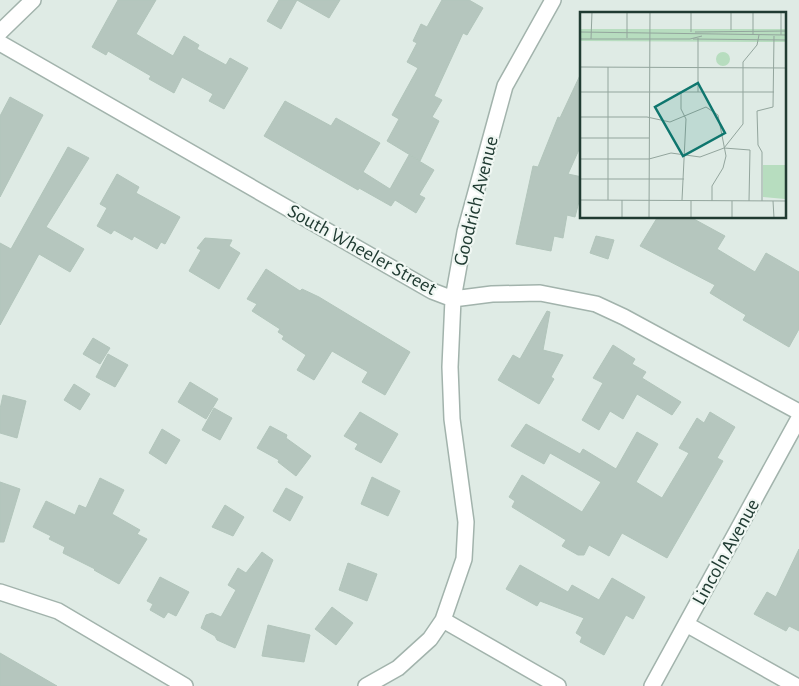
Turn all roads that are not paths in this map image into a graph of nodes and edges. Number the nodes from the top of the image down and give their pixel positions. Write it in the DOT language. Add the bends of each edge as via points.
graph roads {
  1 [pos="33,0"];
  2 [pos="553,0"];
  3 [pos="0,32"];
  4 [pos="0,44"];
  5 [pos="453,299"];
  6 [pos="799,412"];
  7 [pos="799,418"];
  8 [pos="0,592"];
  9 [pos="442,620"];
  10 [pos="686,624"];
  11 [pos="185,686"];
  12 [pos="366,686"];
  13 [pos="558,686"];
  14 [pos="652,686"];
  15 [pos="796,686"];
  1 -- 3 [label="street"];
  2 -- 5 [label="street, Goodrich Avenue" via="505,86 465,232"];
  4 -- 5 [label="street, South Wheeler Street" via="432,291"];
  5 -- 6 [label="street, South Wheeler Street" via="540,293 596,304"];
  5 -- 9 [label="street, Goodrich Avenue" via="452,419 466,522 464,559"];
  7 -- 10 [label="street, Lincoln Avenue"];
  8 -- 11 [label="street" via="58,611"];
  9 -- 12 [label="street, Goodrich Avenue" via="420,650 398,668"];
  9 -- 13 [label="street"];
  10 -- 14 [label="street, Lincoln Avenue"];
  10 -- 15 [label="street"];
}
